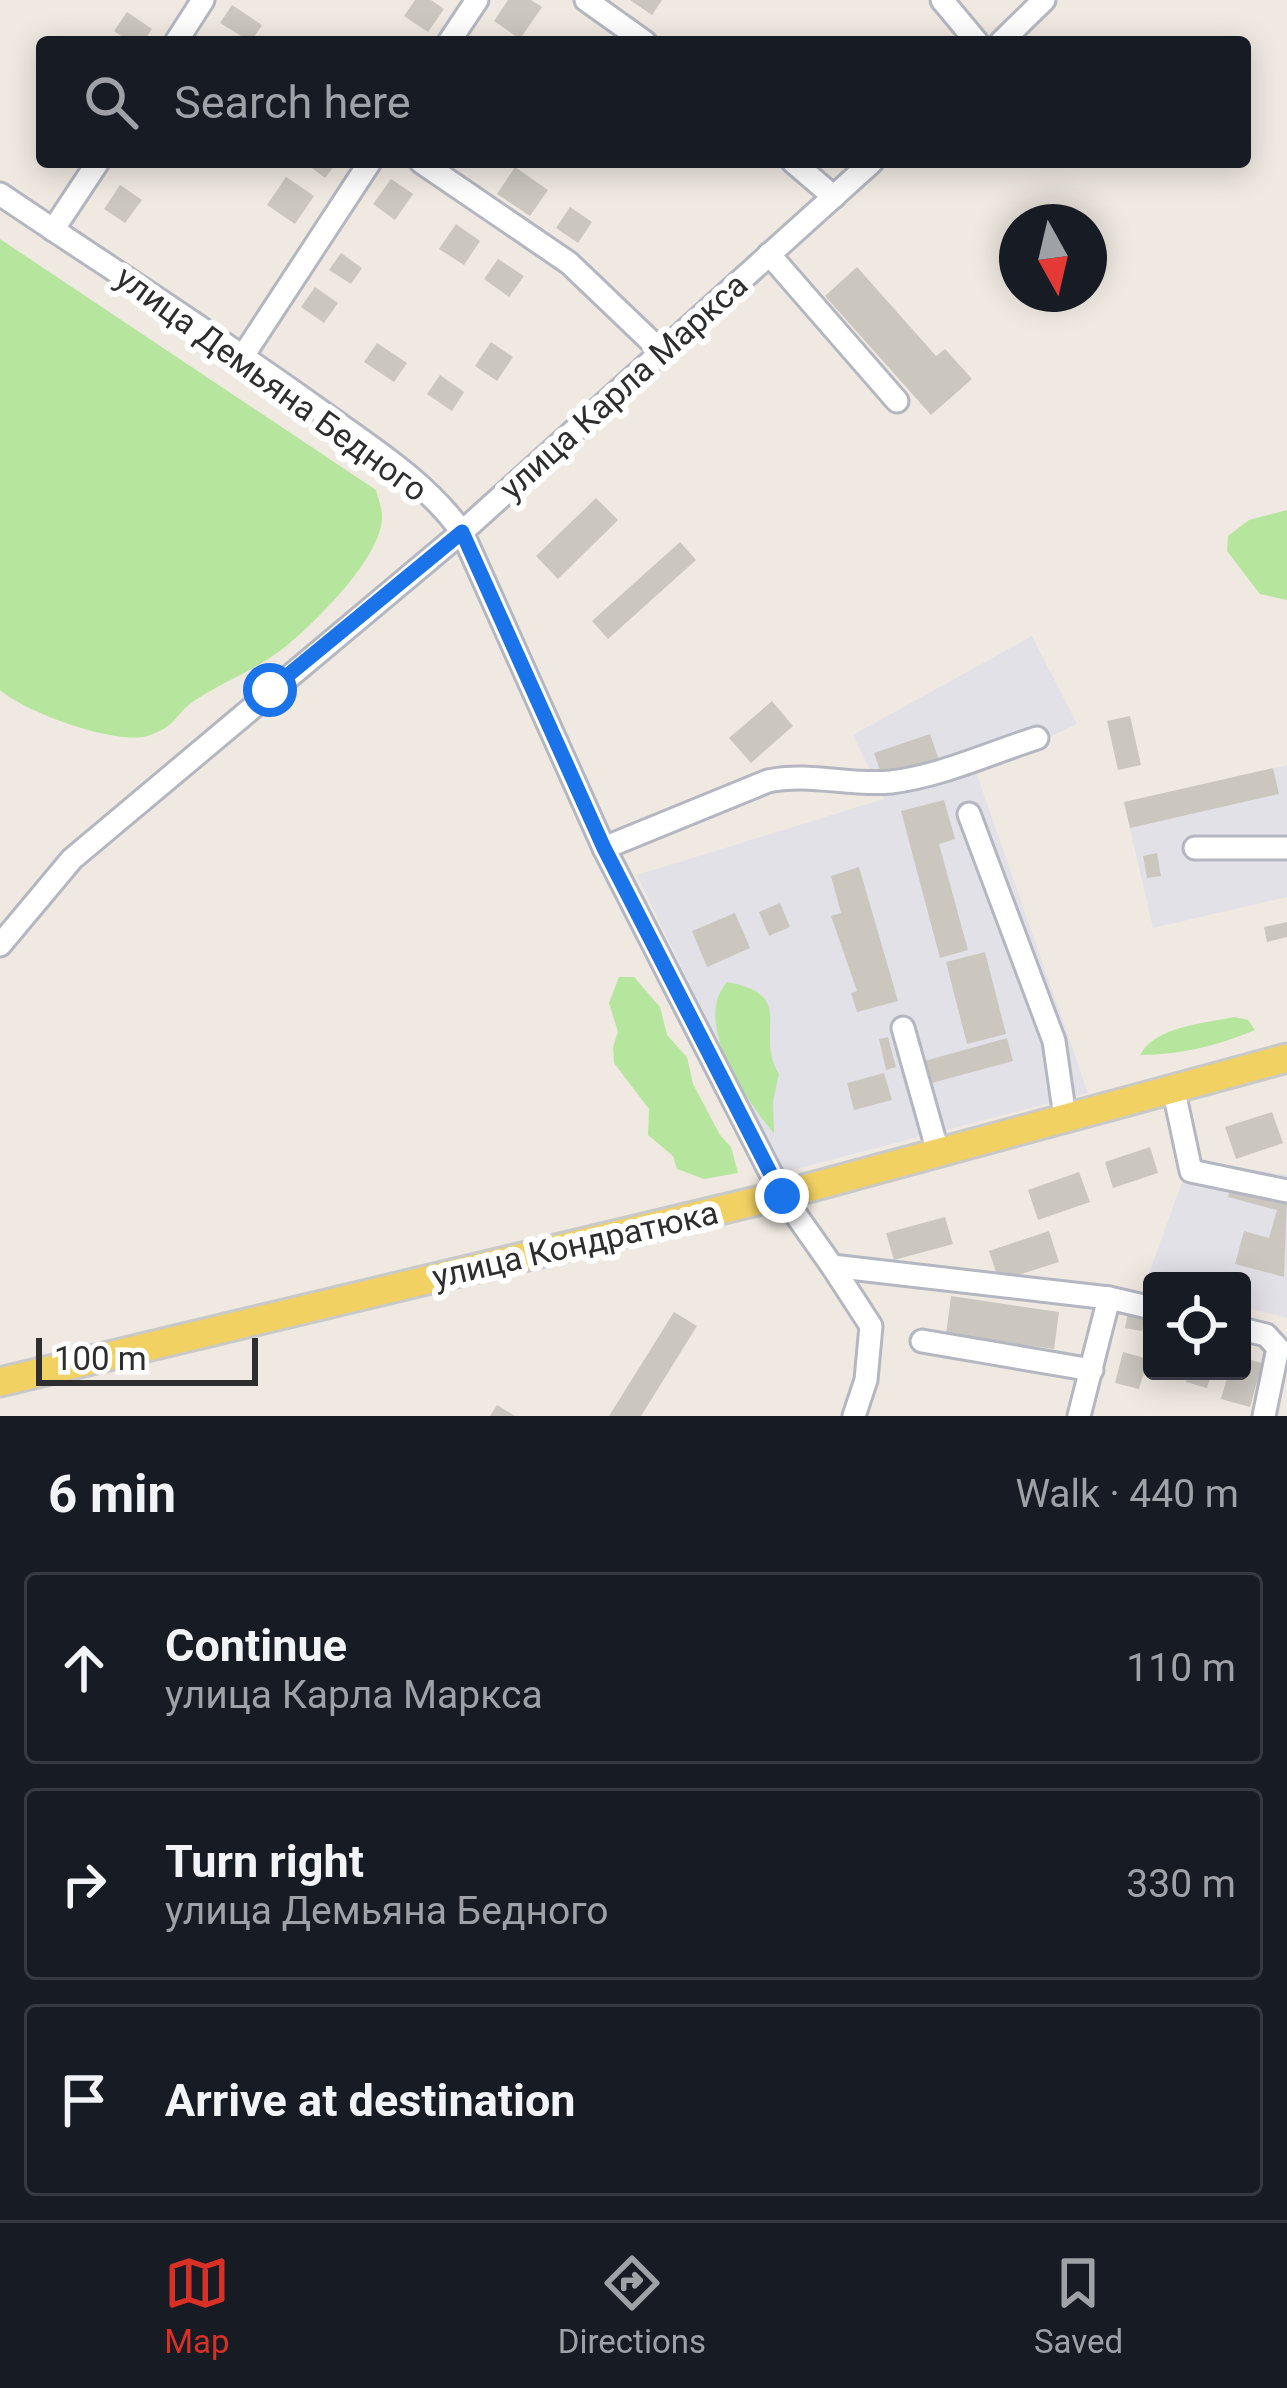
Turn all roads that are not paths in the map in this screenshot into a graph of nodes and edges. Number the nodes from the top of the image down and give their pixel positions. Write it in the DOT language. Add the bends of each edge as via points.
graph roads {
  1 [pos="203,0"];
  2 [pos="477,0"];
  3 [pos="586,0"];
  4 [pos="942,0"];
  5 [pos="1044,0"];
  6 [pos="180,36"];
  7 [pos="453,36"];
  8 [pos="637,36"];
  9 [pos="972,36"];
  10 [pos="1006,36"];
  11 [pos="94,168"];
  12 [pos="366,168"];
  13 [pos="430,168"];
  14 [pos="800,168"];
  15 [pos="865,168"];
  16 [pos="0,194"];
  17 [pos="834,197"];
  18 [pos="53,230"];
  19 [pos="769,254"];
  20 [pos="662,352"];
  21 [pos="243,356"];
  22 [pos="897,400"];
  23 [pos="462,532"];
  24 [pos="1036,737"];
  25 [pos="969,814"];
  26 [pos="604,848"];
  27 [pos="1195,848"];
  28 [pos="1287,848"];
  29 [pos="0,945"];
  30 [pos="903,1028"];
  31 [pos="1287,1058"];
  32 [pos="1173,1087"];
  33 [pos="1065,1117"];
  34 [pos="938,1152"];
  35 [pos="1287,1191"];
  36 [pos="782,1196"];
  37 [pos="832,1267"];
  38 [pos="1109,1298"];
  39 [pos="1143,1306"];
  40 [pos="1251,1331"];
  41 [pos="922,1342"];
  42 [pos="1092,1370"];
  43 [pos="0,1382"];
  44 [pos="854,1416"];
  45 [pos="1079,1416"];
  46 [pos="1264,1416"];
  1 -- 6 [label="street"];
  2 -- 7 [label="street"];
  3 -- 8 [label="street"];
  4 -- 9 [label="street"];
  5 -- 10 [label="street"];
  11 -- 18 [label="street"];
  12 -- 21 [label="street"];
  13 -- 20 [label="street" via="569,263"];
  14 -- 17 [label="street"];
  15 -- 17 [label="street, улица Карла Маркса"];
  16 -- 18 [label="street, улица Демьяна Бедного"];
  17 -- 19 [label="street, улица Карла Маркса"];
  18 -- 21 [label="street, улица Демьяна Бедного"];
  19 -- 20 [label="street, улица Карла Маркса"];
  19 -- 22 [label="street"];
  20 -- 23 [label="street, улица Карла Маркса"];
  21 -- 23 [label="street, улица Демьяна Бедного" via="412,477"];
  23 -- 26 [label="street, улица Демьяна Бедного"];
  23 -- 29 [label="street, улица Карла Маркса" via="72,859"];
  24 -- 26 [label="street" via="887,783 790,776"];
  25 -- 33 [label="street" via="1054,1041"];
  26 -- 36 [label="street, улица Демьяна Бедного"];
  27 -- 28 [label="street"];
  30 -- 34 [label="street"];
  31 -- 32 [label="main road, улица Кондратюка"];
  32 -- 33 [label="main road, улица Кондратюка"];
  32 -- 35 [label="street" via="1191,1172"];
  33 -- 34 [label="main road, улица Кондратюка"];
  34 -- 36 [label="main road, улица Кондратюка"];
  36 -- 37 [label="street, улица Демьяна Бедного"];
  36 -- 43 [label="main road, улица Кондратюка"];
  37 -- 38 [label="street"];
  37 -- 44 [label="street, улица Демьяна Бедного" via="871,1326"];
  38 -- 39 [label="street"];
  38 -- 42 [label="street"];
  40 -- 46 [label="street" via="1278,1348"];
  41 -- 42 [label="street"];
  42 -- 45 [label="street"];
}
